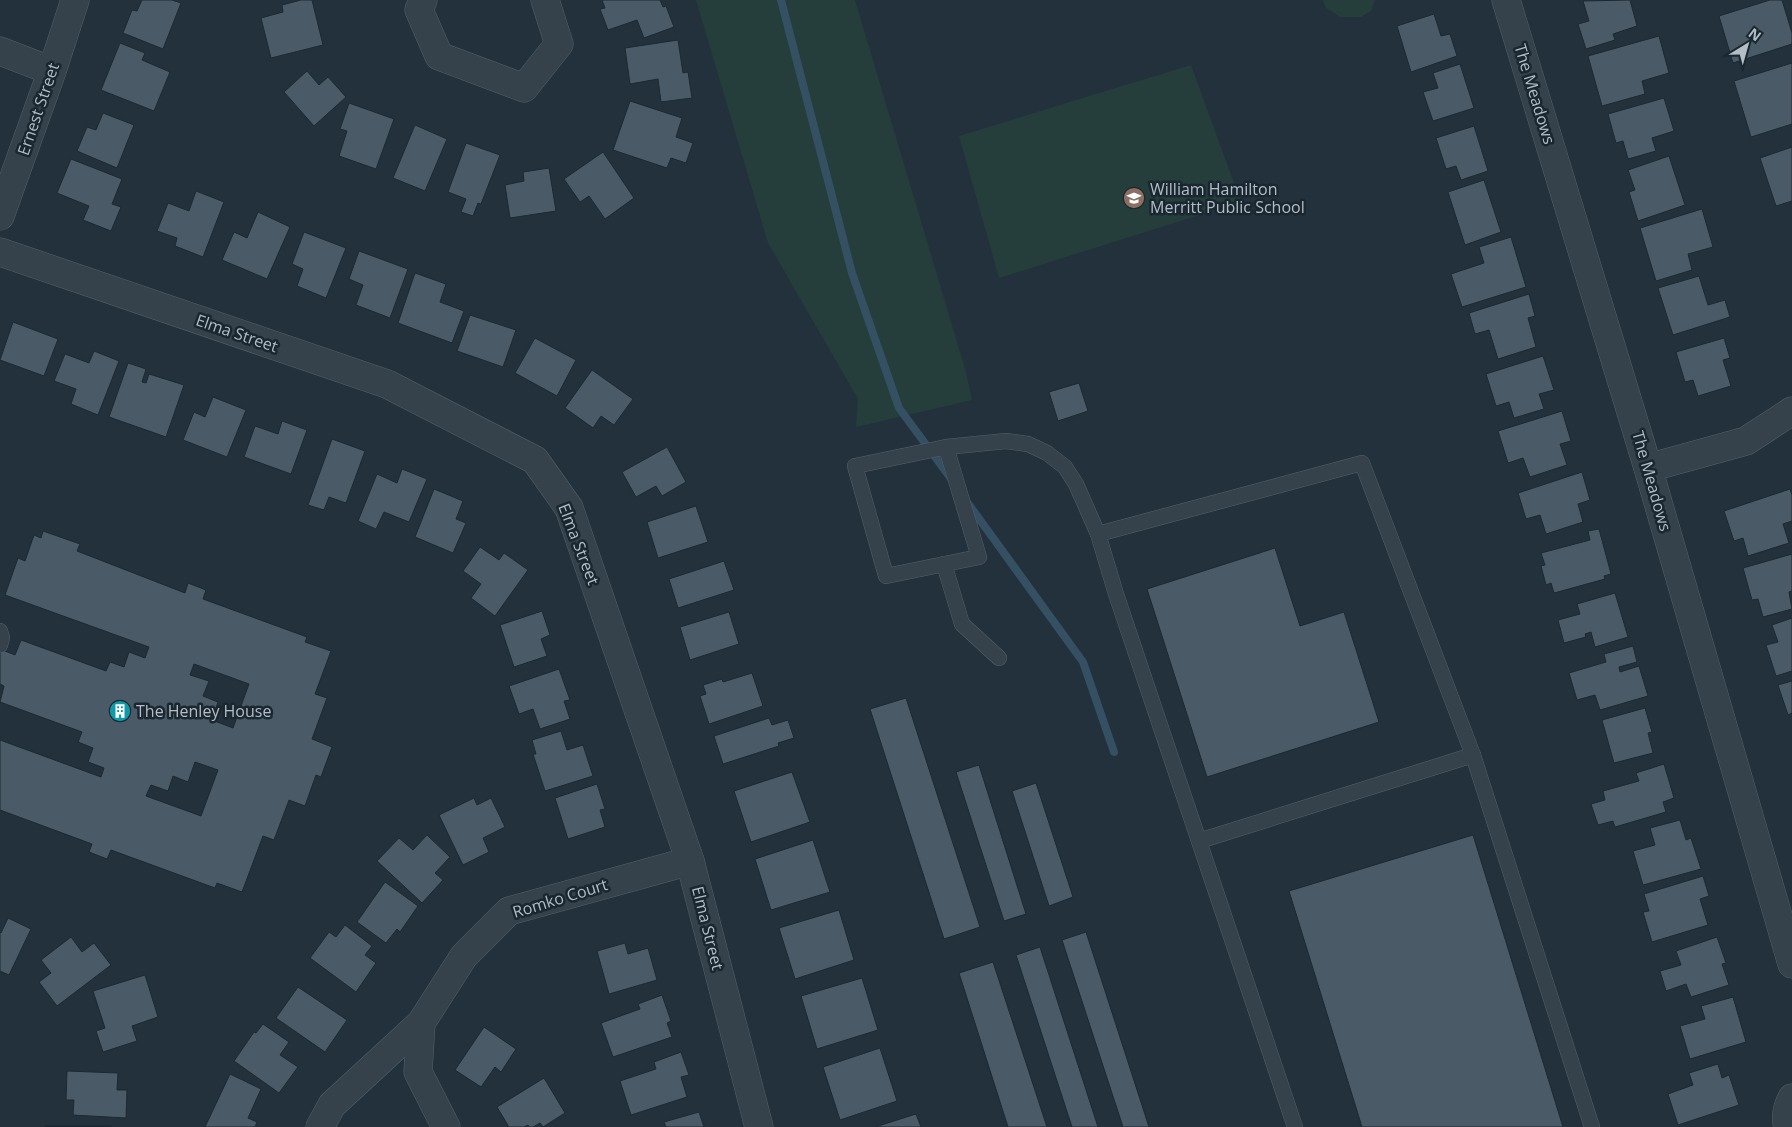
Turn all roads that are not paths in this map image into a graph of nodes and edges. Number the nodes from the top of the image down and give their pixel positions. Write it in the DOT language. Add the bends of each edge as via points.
graph roads {
  1 [pos="75,0"];
  2 [pos="423,0"];
  3 [pos="545,0"];
  4 [pos="1506,0"];
  5 [pos="0,51"];
  6 [pos="52,71"];
  7 [pos="0,216"];
  8 [pos="0,252"];
  9 [pos="1792,411"];
  10 [pos="946,448"];
  11 [pos="1648,468"];
  12 [pos="1098,534"];
  13 [pos="944,564"];
  14 [pos="0,631"];
  15 [pos="0,645"];
  16 [pos="999,658"];
  17 [pos="1473,755"];
  18 [pos="1199,841"];
  19 [pos="690,861"];
  20 [pos="1792,964"];
  21 [pos="421,1023"];
  22 [pos="1792,1098"];
  23 [pos="320,1127"];
  24 [pos="446,1127"];
  25 [pos="758,1127"];
  26 [pos="1295,1127"];
  27 [pos="1592,1127"];
  28 [pos="1788,1127"];
  1 -- 6 [label="street, Ernest Street"];
  2 -- 3 [label="street" via="419,10 438,56 524,88 559,44"];
  4 -- 11 [label="street, The Meadows"];
  5 -- 6 [label="street"];
  6 -- 7 [label="street, Ernest Street"];
  8 -- 19 [label="street, Elma Street" via="387,384 535,460 569,508"];
  9 -- 11 [label="street" via="1746,441"];
  10 -- 12 [label="lane" via="1006,442 1028,444 1047,453 1065,467 1076,484"];
  10 -- 13 [label="lane" via="979,557"];
  10 -- 13 [label="lane" via="855,466 886,576"];
  11 -- 20 [label="street, The Meadows"];
  12 -- 17 [label="lane" via="1362,463"];
  12 -- 18 [label="lane"];
  13 -- 16 [label="lane" via="962,624"];
  14 -- 15 [label="lane"];
  17 -- 18 [label="lane"];
  17 -- 27 [label="lane"];
  18 -- 26 [label="lane"];
  19 -- 21 [label="street, Romko Court" via="510,911 464,956"];
  19 -- 25 [label="street, Elma Street"];
  21 -- 23 [label="street, Romko Court" via="332,1105"];
  21 -- 24 [label="street, Romko Court" via="418,1072"];
  22 -- 28 [label="street" via="1788,1106"];
}
